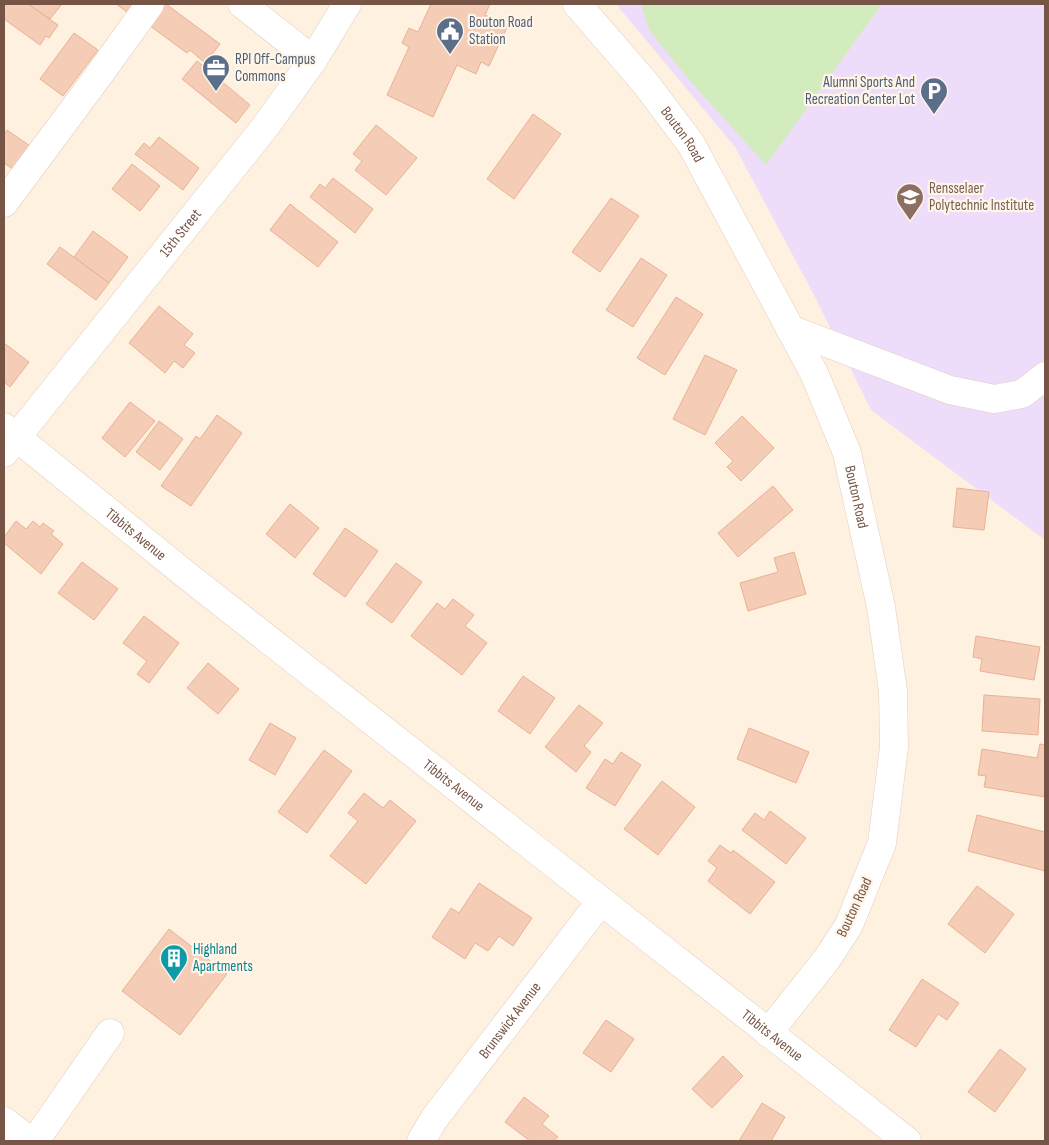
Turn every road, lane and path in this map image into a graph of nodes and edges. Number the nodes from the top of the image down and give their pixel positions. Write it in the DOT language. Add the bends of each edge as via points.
graph roads {
  1 [pos="150,4"];
  2 [pos="242,4"];
  3 [pos="348,4"];
  4 [pos="577,4"];
  5 [pos="313,60"];
  6 [pos="4,203"];
  7 [pos="790,329"];
  8 [pos="1045,376"];
  9 [pos="8,439"];
  10 [pos="601,901"];
  11 [pos="768,1032"];
  12 [pos="110,1033"];
  13 [pos="4,1121"];
  14 [pos="30,1141"];
  15 [pos="35,1141"];
  16 [pos="421,1141"];
  17 [pos="907,1141"];
  1 -- 6 [label="street"];
  2 -- 5 [label="street"];
  3 -- 5 [label="street, 15th Street"];
  4 -- 7 [label="street, Bouton Road" via="646,84 691,144"];
  5 -- 9 [label="street, 15th Street" via="265,127"];
  7 -- 8 [label="street" via="950,390 994,399 1022,394"];
  7 -- 11 [label="street, Bouton Road" via="814,373 847,453 881,607 893,691 894,747 882,843 849,925 827,959"];
  9 -- 10 [label="street, Tibbits Avenue"];
  10 -- 11 [label="street, Tibbits Avenue"];
  10 -- 16 [label="street, Brunswick Avenue" via="434,1119"];
  11 -- 17 [label="street, Tibbits Avenue"];
  12 -- 15 [label="street"];
  13 -- 14 [label="street"];
}
